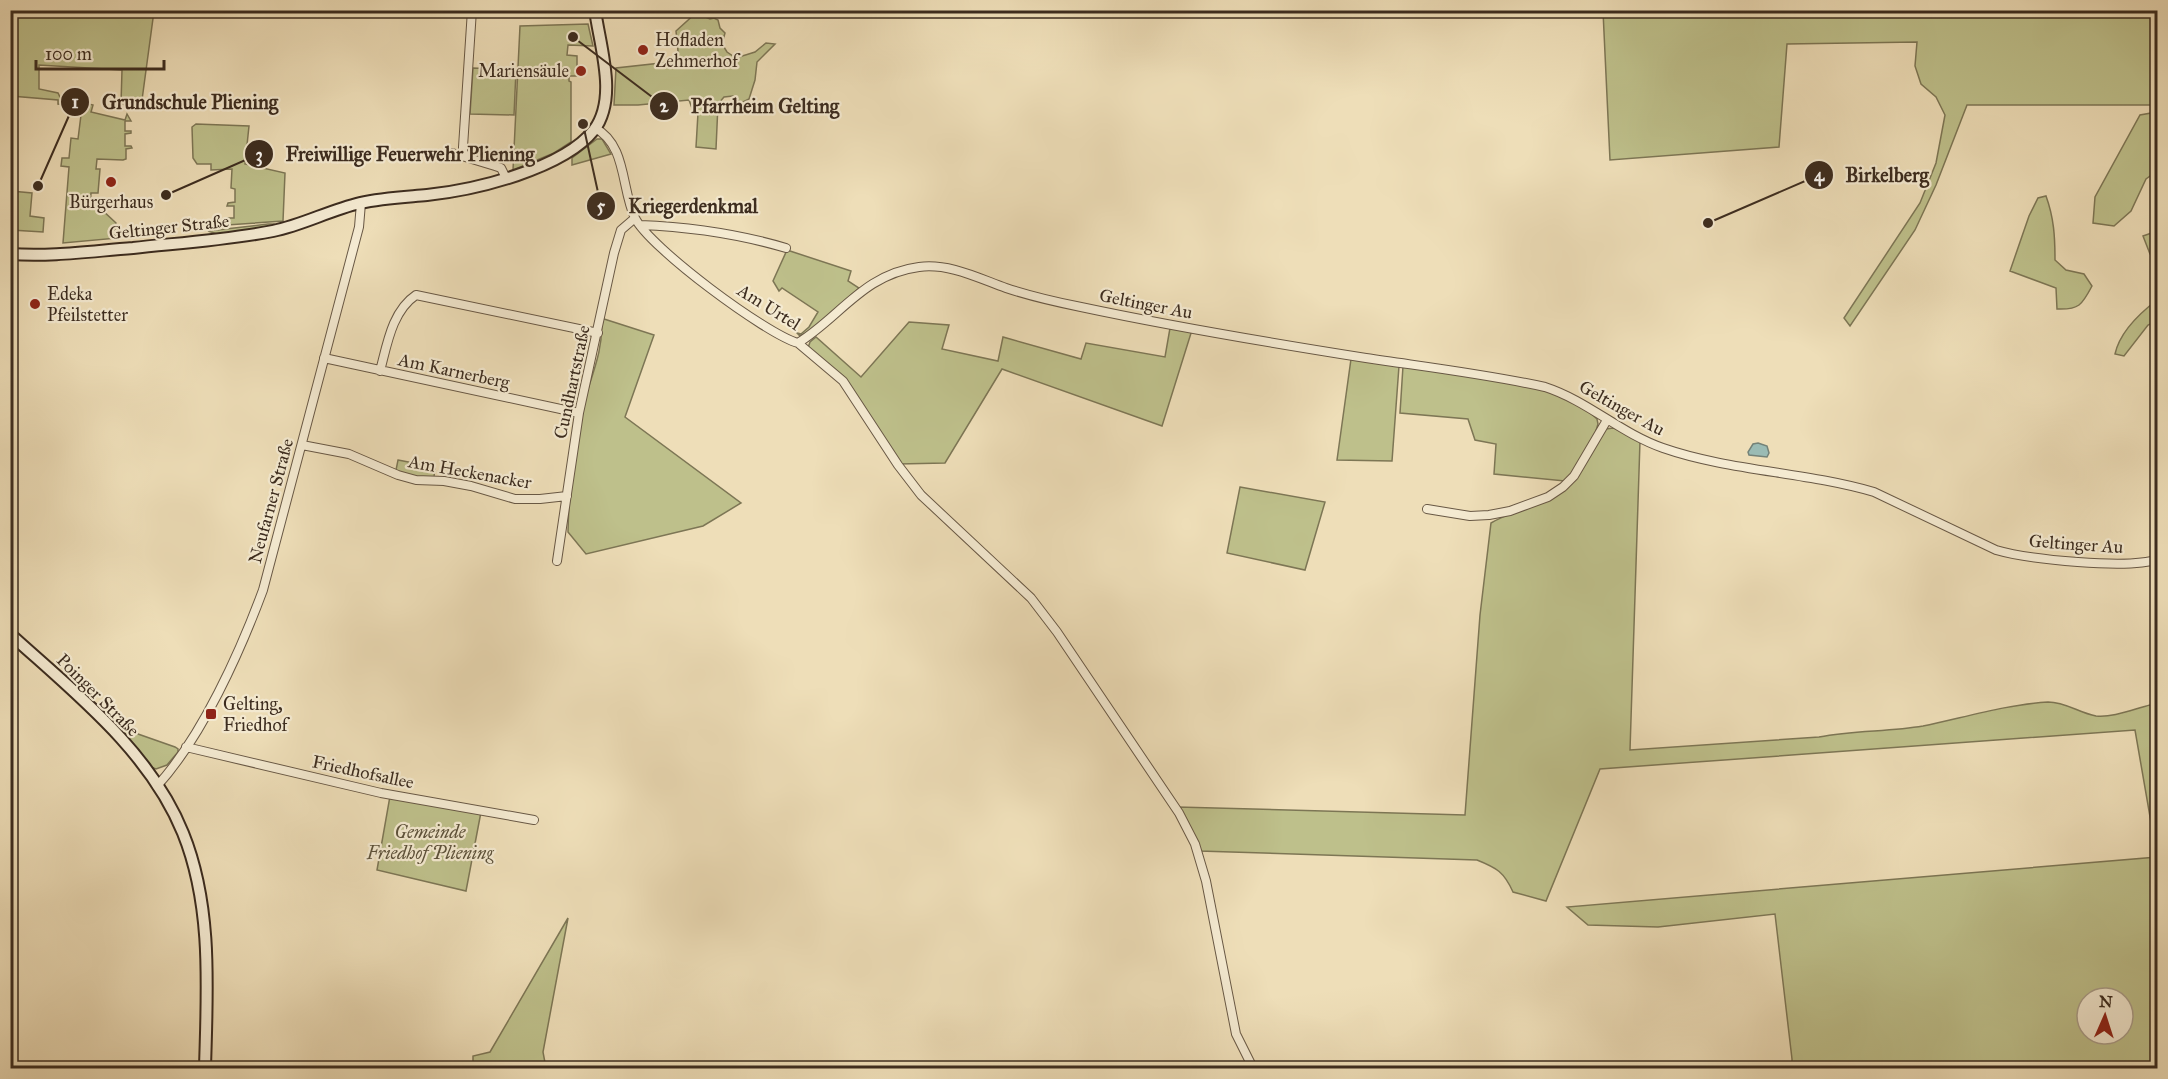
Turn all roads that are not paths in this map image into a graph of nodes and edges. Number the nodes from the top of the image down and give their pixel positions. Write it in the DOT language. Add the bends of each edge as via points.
graph roads {
  1 [pos="472,10"];
  2 [pos="595,10"];
  3 [pos="595,128"];
  4 [pos="452,153"];
  5 [pos="467,157"];
  6 [pos="506,178"];
  7 [pos="361,203"];
  8 [pos="638,221"];
  9 [pos="786,248"];
  10 [pos="10,254"];
  11 [pos="1061,303"];
  12 [pos="598,333"];
  13 [pos="798,343"];
  14 [pos="324,358"];
  15 [pos="380,371"];
  16 [pos="579,412"];
  17 [pos="1607,420"];
  18 [pos="302,445"];
  19 [pos="567,496"];
  20 [pos="1427,510"];
  21 [pos="2157,559"];
  22 [pos="557,561"];
  23 [pos="10,634"];
  24 [pos="186,747"];
  25 [pos="157,786"];
  26 [pos="534,820"];
  27 [pos="205,1068"];
  28 [pos="1253,1068"];
  1 -- 5 [label="street" via="463,147"];
  2 -- 3 [label="main road" via="606,87 602,114"];
  3 -- 6 [label="main road, Geltinger Straße" via="562,156"];
  3 -- 8 [label="street, Am Urtel" via="609,138 615,149"];
  4 -- 5 [label="street"];
  5 -- 6 [label="street" via="501,168"];
  6 -- 7 [label="main road, Geltinger Straße" via="458,190"];
  7 -- 10 [label="main road, Geltinger Straße" via="280,229 230,237 80,253"];
  7 -- 14 [label="street, Neufarner Straße"];
  8 -- 9 [label="street" via="755,239"];
  8 -- 12 [label="street, Cundhartstraße" via="621,230"];
  8 -- 13 [label="street, Am Urtel" via="699,280"];
  11 -- 13 [label="street, Am Urtel" via="949,269 917,267 865,288"];
  11 -- 17 [label="street, Geltinger Au" via="1314,350 1529,384 1563,393"];
  12 -- 15 [label="street" via="416,296 401,310"];
  12 -- 16 [label="street, Cundhartstraße"];
  13 -- 28 [label="street" via="843,381 921,495 1031,598 1179,813 1195,844 1206,881 1236,1034"];
  14 -- 15 [label="street, Am Karnerberg"];
  14 -- 18 [label="street, Neufarner Straße"];
  15 -- 16 [label="street, Am Karnerberg"];
  16 -- 19 [label="street, Cundhartstraße"];
  17 -- 20 [label="street" via="1574,476 1548,497 1489,515"];
  17 -- 21 [label="street, Geltinger Au" via="1654,445 1682,453 1874,492 2016,556 2120,563 2148,563"];
  18 -- 19 [label="street, Am Heckenacker" via="349,454 416,480 471,486 514,499"];
  18 -- 24 [label="street, Neufarner Straße" via="276,548 251,623"];
  19 -- 22 [label="street, Cundhartstraße"];
  23 -- 25 [label="main road, Poinger Straße" via="109,725"];
  24 -- 25 [label="street, Neufarner Straße"];
  24 -- 26 [label="street, Friedhofsallee" via="381,793"];
  25 -- 27 [label="main road, Poinger Straße" via="183,832 201,899 207,975"];
}
